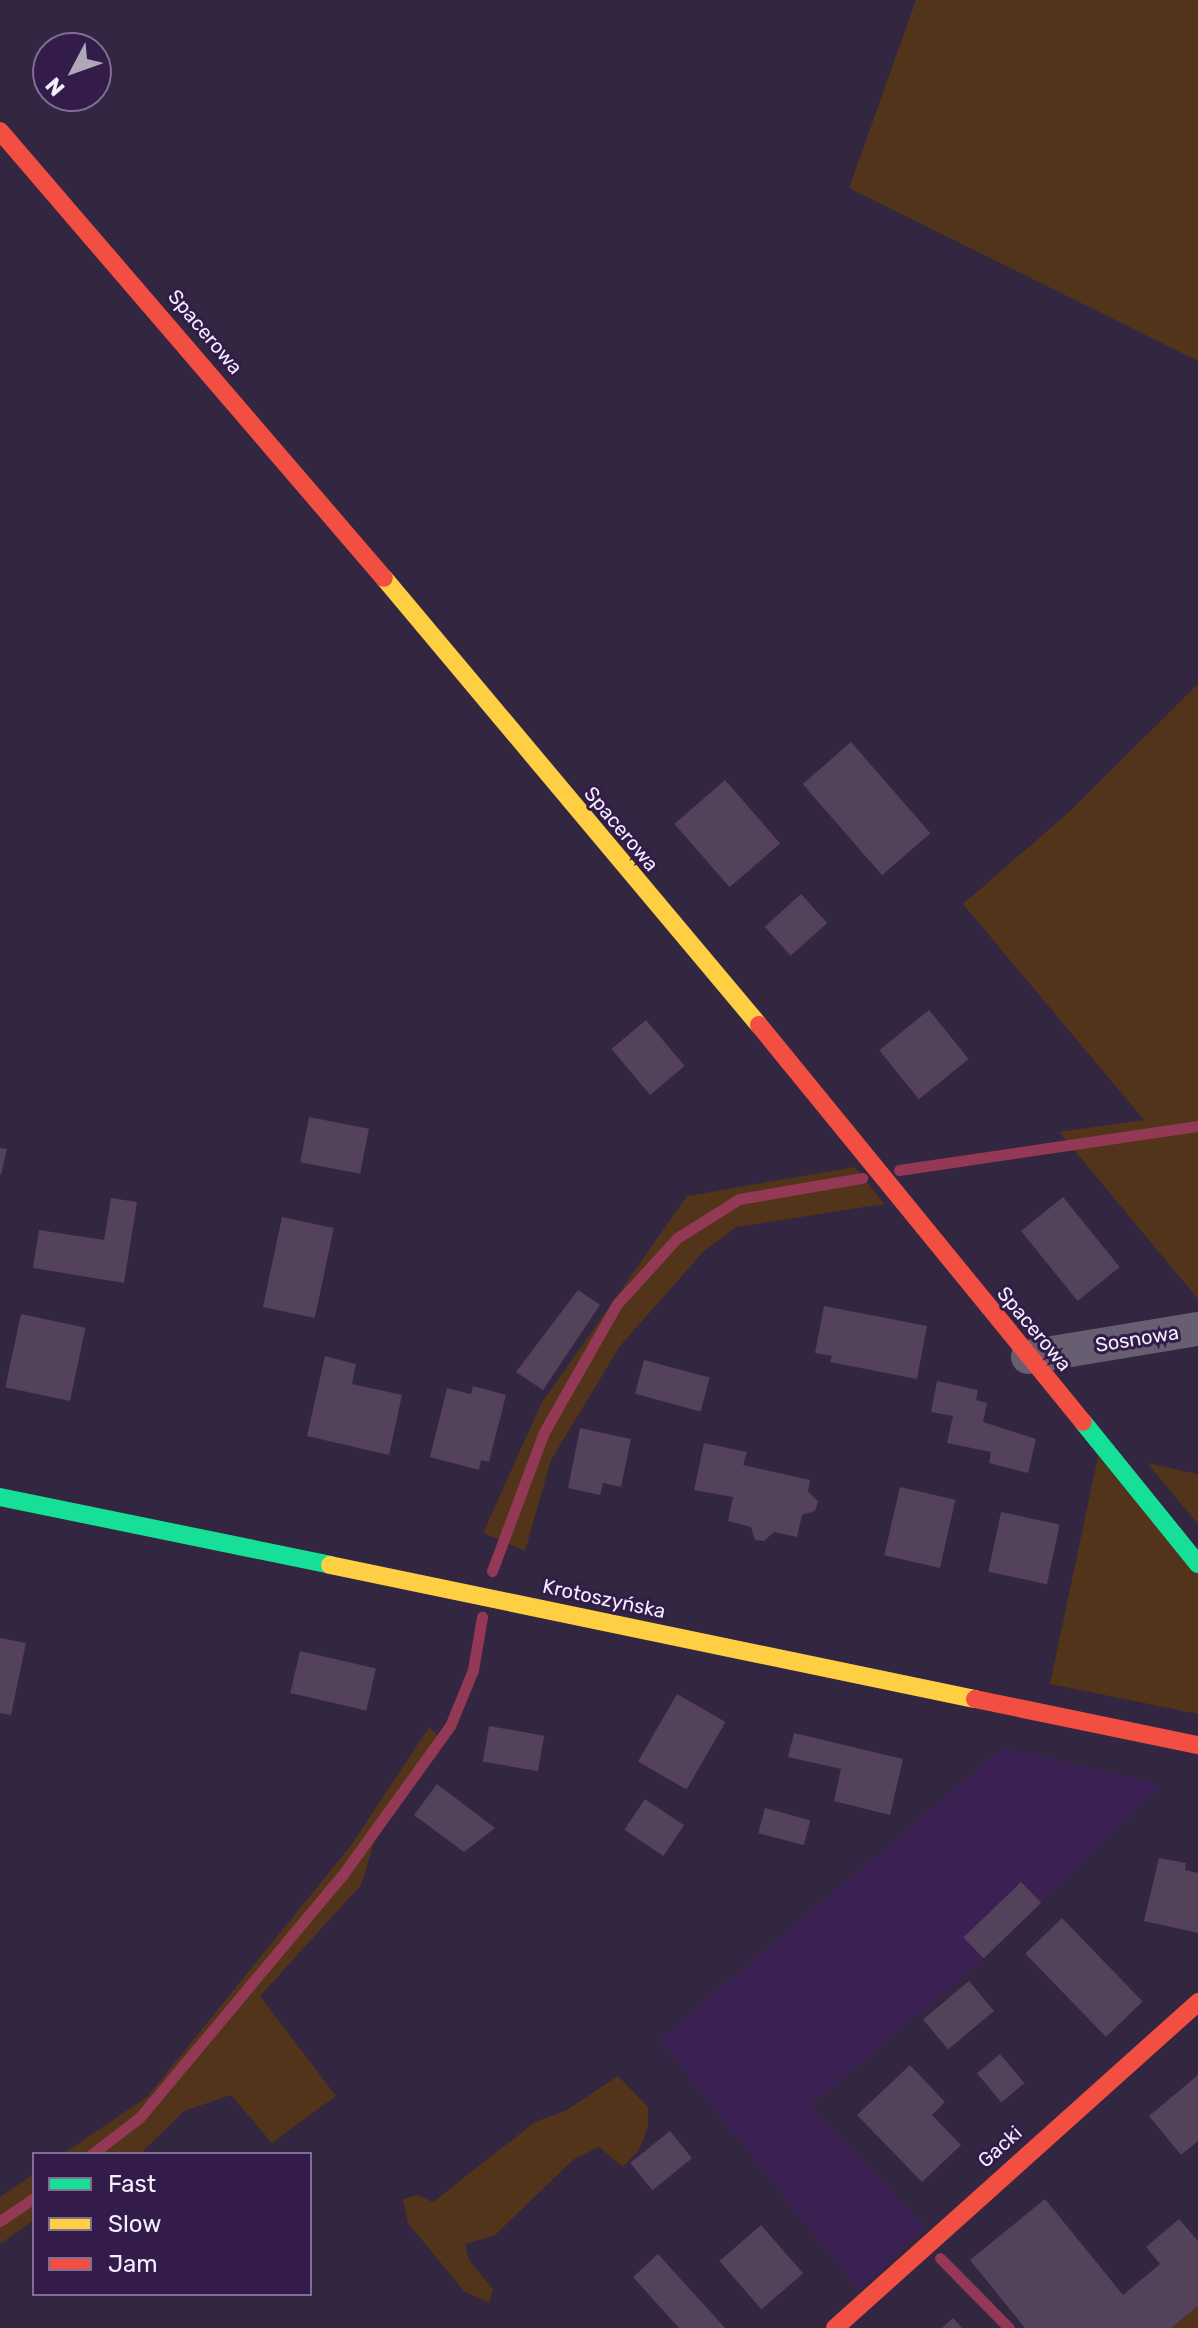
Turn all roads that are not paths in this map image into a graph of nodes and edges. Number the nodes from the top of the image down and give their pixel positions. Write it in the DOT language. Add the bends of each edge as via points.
graph roads {
  1 [pos="0,131"];
  2 [pos="1198,1329"];
  3 [pos="1028,1357"];
  4 [pos="0,1497"];
  5 [pos="1198,1564"];
  6 [pos="1198,1745"];
  7 [pos="1198,2002"];
  8 [pos="835,2328"];
  1 -- 3 [label="street, Spacerowa" via="157,309 811,1087"];
  2 -- 3 [label="street, Sosnowa"];
  3 -- 5 [label="street, Spacerowa"];
  4 -- 6 [label="street, Krotoszyńska"];
  7 -- 8 [label="street, Gacki"];
}
